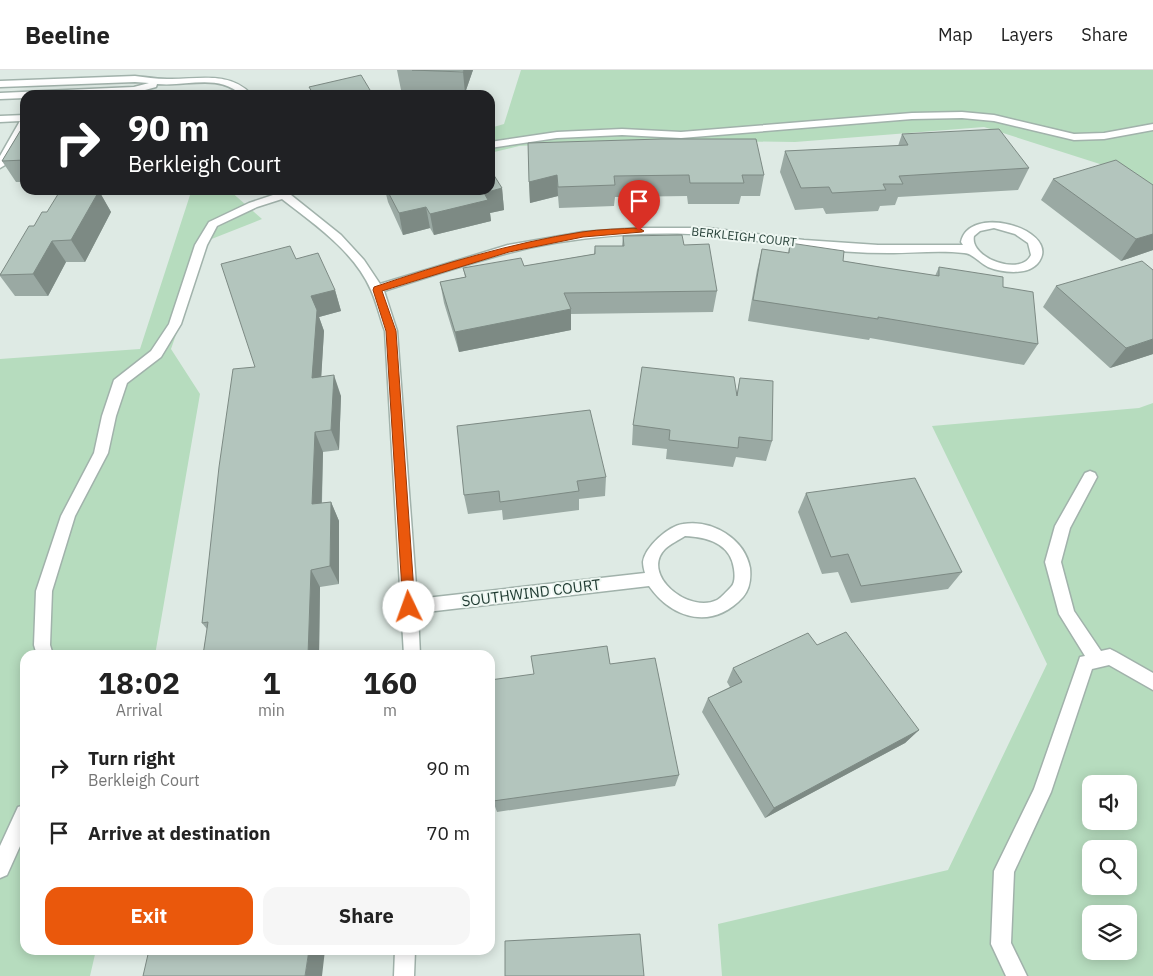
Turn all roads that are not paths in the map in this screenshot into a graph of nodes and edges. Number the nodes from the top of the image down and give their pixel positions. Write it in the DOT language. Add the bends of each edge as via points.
graph roads {
  1 [pos="167,82"];
  2 [pos="0,84"];
  3 [pos="134,90"];
  4 [pos="242,90"];
  5 [pos="20,95"];
  6 [pos="0,96"];
  7 [pos="0,119"];
  8 [pos="20,119"];
  9 [pos="1153,127"];
  10 [pos="20,128"];
  11 [pos="495,144"];
  12 [pos="0,165"];
  13 [pos="274,195"];
  14 [pos="284,195"];
  15 [pos="969,248"];
  16 [pos="377,290"];
  17 [pos="1090,477"];
  18 [pos="653,578"];
  19 [pos="409,607"];
  20 [pos="43,650"];
  21 [pos="412,650"];
  22 [pos="1097,660"];
  23 [pos="1153,682"];
  24 [pos="20,825"];
  25 [pos="0,868"];
  26 [pos="405,955"];
  27 [pos="404,976"];
  28 [pos="1018,976"];
  1 -- 2 [label="street" via="136,79"];
  1 -- 3 [label="street"];
  1 -- 4 [label="street" via="219,79"];
  5 -- 6 [label="street"];
  7 -- 8 [label="street"];
  9 -- 11 [label="street" via="1104,136 1074,137 994,118 912,116 681,136 622,132 557,135"];
  10 -- 12 [label="street"];
  13 -- 20 [label="street" via="213,224 201,245 175,324 156,354 121,380 101,453 68,516 44,591"];
  14 -- 16 [label="street" via="337,237 360,262"];
  15 -- 15 [label="street" via="986,262 1010,268 1032,264 1038,251 1035,244 1018,231 994,225 982,226 968,234"];
  15 -- 16 [label="street, BERKLEIGH COURT" via="878,249 804,244 708,231 630,231 583,235 508,249"];
  16 -- 19 [label="street" via="391,331"];
  17 -- 22 [label="street" via="1063,526 1053,562 1067,614"];
  18 -- 18 [label="street" via="663,596 682,607 715,609 732,600 743,583 742,559 719,535 683,530 656,547 650,561"];
  18 -- 19 [label="street, SOUTHWIND COURT"];
  19 -- 21 [label="street"];
  22 -- 23 [label="street" via="1110,657"];
  22 -- 28 [label="street" via="1086,662 1042,792 1004,871 1001,944"];
  24 -- 25 [label="street"];
  26 -- 27 [label="street"];
}
